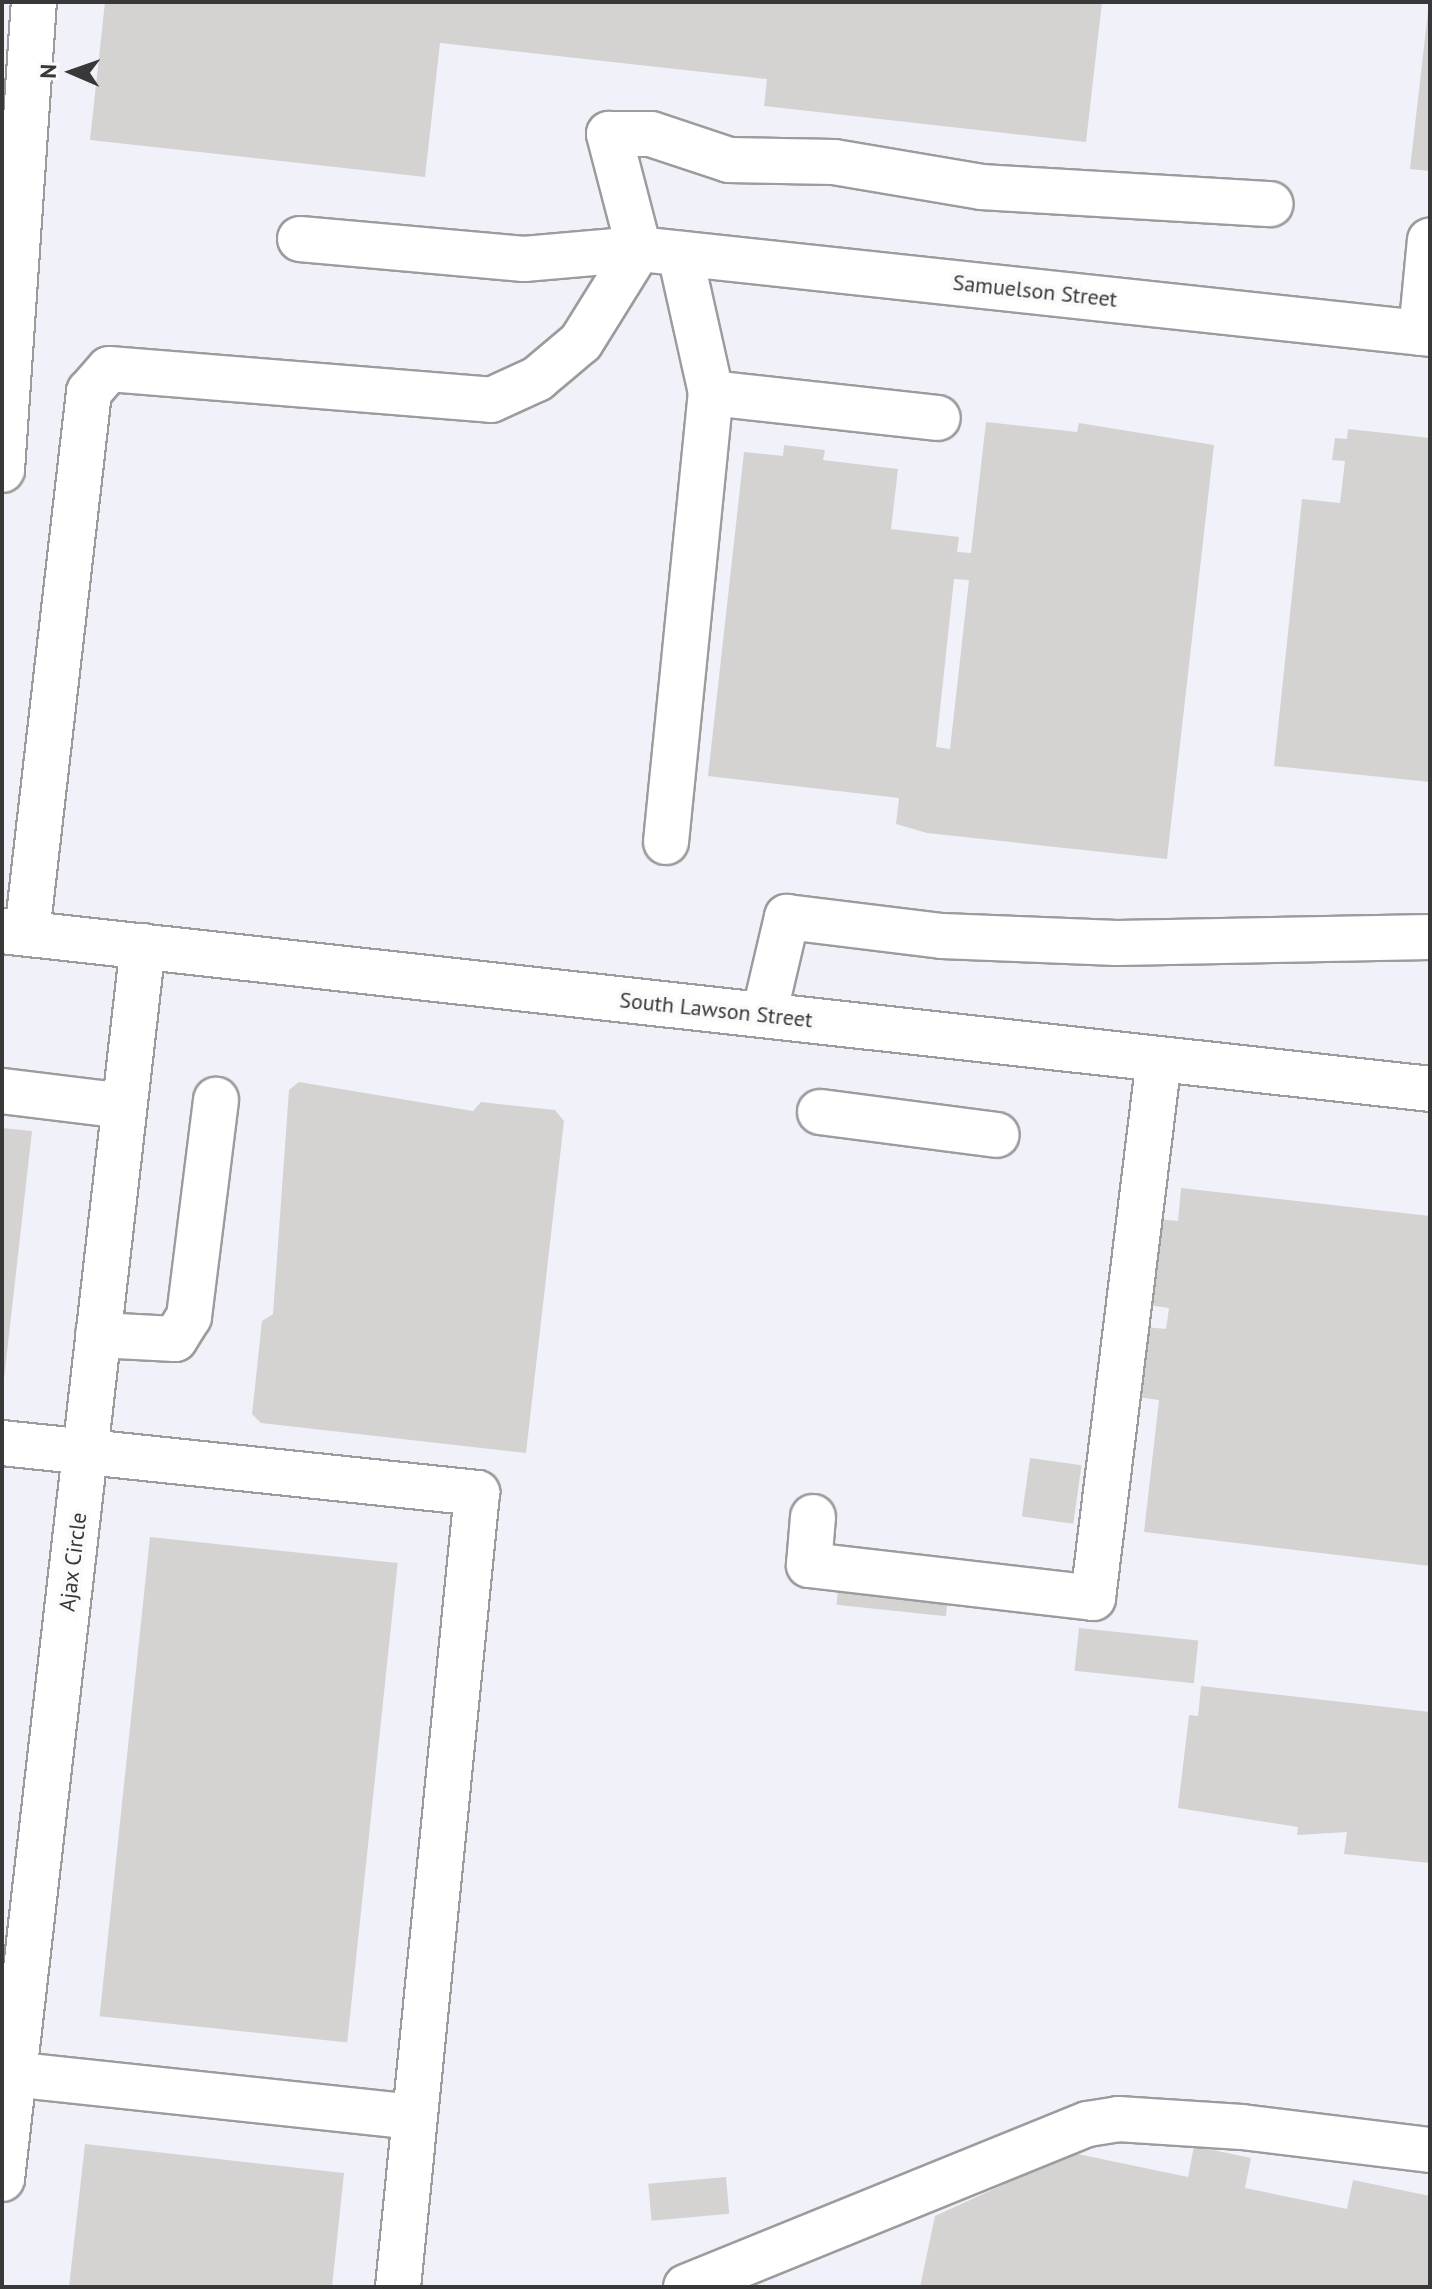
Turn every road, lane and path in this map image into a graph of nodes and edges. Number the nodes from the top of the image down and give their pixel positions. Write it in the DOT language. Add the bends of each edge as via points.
graph roads {
  1 [pos="34,2"];
  2 [pos="1270,204"];
  3 [pos="300,239"];
  4 [pos="1430,240"];
  5 [pos="660,252"];
  6 [pos="1426,333"];
  7 [pos="711,393"];
  8 [pos="938,418"];
  9 [pos="4,422"];
  10 [pos="2,470"];
  11 [pos="666,842"];
  12 [pos="14,932"];
  13 [pos="1430,937"];
  14 [pos="143,946"];
  15 [pos="764,1015"];
  16 [pos="1159,1059"];
  17 [pos="1430,1089"];
  18 [pos="2,1091"];
  19 [pos="216,1100"];
  20 [pos="124,1106"];
  21 [pos="820,1112"];
  22 [pos="997,1135"];
  23 [pos="98,1335"];
  24 [pos="2,1443"];
  25 [pos="85,1451"];
  26 [pos="813,1517"];
  27 [pos="8,2073"];
  28 [pos="415,2117"];
  29 [pos="1430,2150"];
  30 [pos="2,2179"];
  31 [pos="398,2287"];
  32 [pos="686,2287"];
  1 -- 9 [label="street"];
  2 -- 5 [label="street" via="982,187 834,162 729,160 651,134 609,134"];
  3 -- 5 [label="street, Samuelson Street" via="524,259"];
  4 -- 6 [label="street"];
  5 -- 6 [label="street, Samuelson Street"];
  5 -- 7 [label="street"];
  5 -- 12 [label="street" via="581,342 537,379 491,400 109,369 89,392"];
  7 -- 8 [label="street"];
  7 -- 11 [label="street"];
  9 -- 10 [label="street"];
  12 -- 14 [label="street, South Lawson Street"];
  13 -- 15 [label="street" via="1117,943 942,936 787,917"];
  14 -- 15 [label="street, South Lawson Street"];
  14 -- 20 [label="street, Ajax Circle"];
  15 -- 16 [label="street, South Lawson Street"];
  16 -- 17 [label="street, South Lawson Street"];
  16 -- 26 [label="street" via="1093,1598 809,1565"];
  18 -- 20 [label="street"];
  19 -- 23 [label="street" via="189,1317 175,1339"];
  20 -- 23 [label="street, Ajax Circle"];
  21 -- 22 [label="street"];
  23 -- 25 [label="street, Ajax Circle"];
  24 -- 25 [label="street"];
  25 -- 27 [label="street, Ajax Circle"];
  25 -- 28 [label="street" via="477,1493"];
  27 -- 28 [label="street"];
  27 -- 30 [label="street, Ajax Circle"];
  28 -- 31 [label="street"];
  29 -- 32 [label="street" via="1242,2127 1118,2119 1088,2124"];
}
